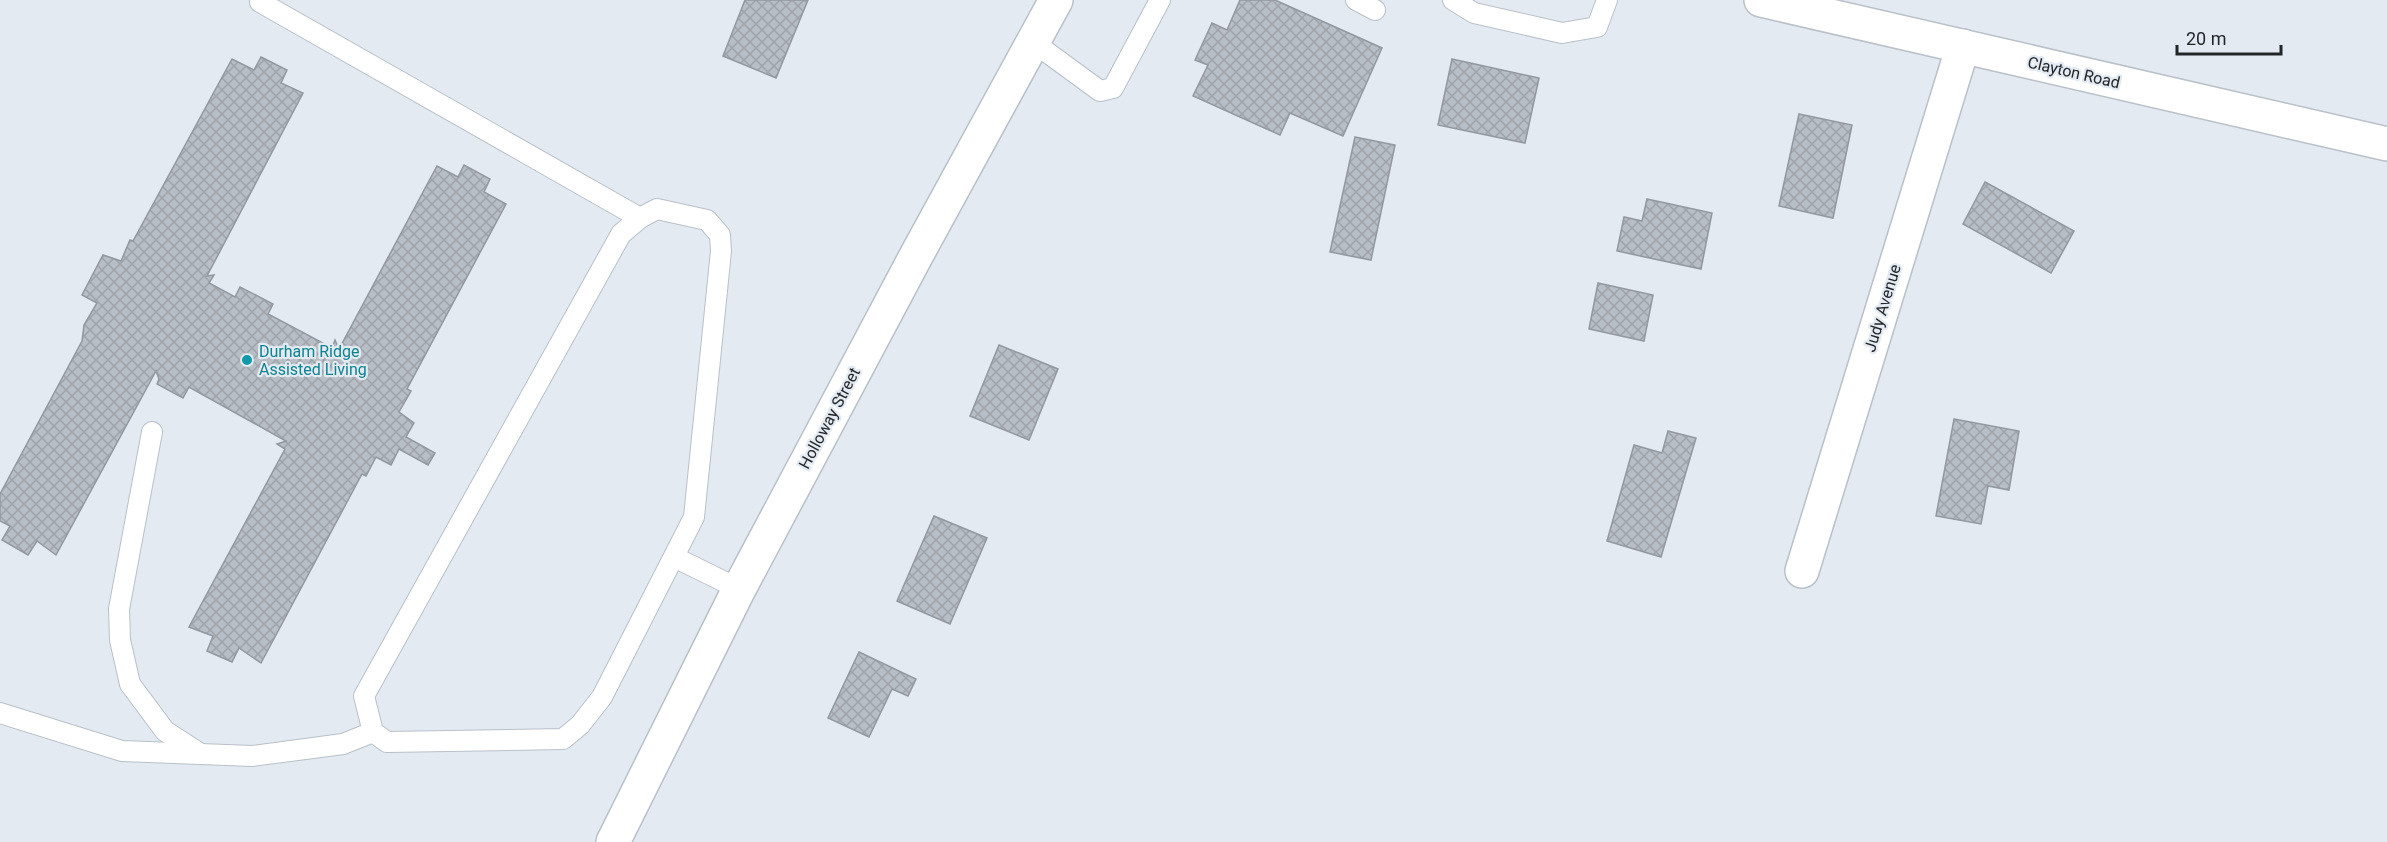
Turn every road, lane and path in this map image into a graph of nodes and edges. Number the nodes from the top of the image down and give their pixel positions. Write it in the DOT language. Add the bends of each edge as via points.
graph roads {
  1 [pos="1056,0"];
  2 [pos="1356,0"];
  3 [pos="1453,0"];
  4 [pos="1607,0"];
  5 [pos="1761,0"];
  6 [pos="260,2"];
  7 [pos="1155,2"];
  8 [pos="1375,10"];
  9 [pos="1033,42"];
  10 [pos="1963,46"];
  11 [pos="2387,144"];
  12 [pos="640,218"];
  13 [pos="152,432"];
  14 [pos="674,557"];
  15 [pos="1802,571"];
  16 [pos="739,589"];
  17 [pos="0,713"];
  18 [pos="373,732"];
  19 [pos="201,754"];
  20 [pos="613,842"];
  1 -- 9 [label="main road, Holloway Street"];
  2 -- 8 [label="lane"];
  3 -- 4 [label="lane" via="1474,13 1562,33 1597,27"];
  5 -- 10 [label="main road, Clayton Road"];
  6 -- 12 [label="lane"];
  7 -- 9 [label="lane" via="1113,88 1100,91"];
  9 -- 16 [label="main road, Holloway Street"];
  10 -- 11 [label="main road, Clayton Road"];
  10 -- 15 [label="main road, Judy Avenue"];
  12 -- 14 [label="lane" via="657,209 686,214 706,220 720,235 694,517"];
  12 -- 18 [label="lane" via="621,234 364,696"];
  13 -- 19 [label="lane" via="119,609 120,640 130,684 165,731"];
  14 -- 16 [label="lane"];
  14 -- 18 [label="lane" via="602,697 563,739 400,743 387,742"];
  16 -- 20 [label="main road, Holloway Street"];
  17 -- 19 [label="lane" via="122,751"];
  18 -- 19 [label="lane" via="343,744 252,756"];
}
